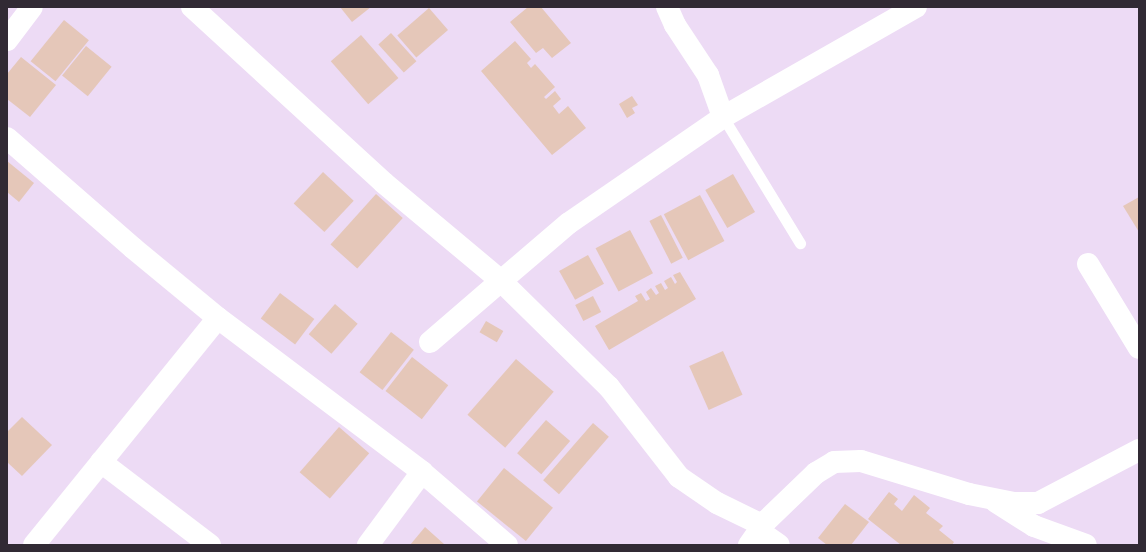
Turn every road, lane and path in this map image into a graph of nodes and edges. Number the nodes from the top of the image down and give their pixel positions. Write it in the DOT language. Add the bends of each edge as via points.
graph roads {
  1 [pos="32,7"];
  2 [pos="192,7"];
  3 [pos="667,7"];
  4 [pos="916,7"];
  5 [pos="7,40"];
  6 [pos="723,117"];
  7 [pos="7,138"];
  8 [pos="800,243"];
  9 [pos="1088,264"];
  10 [pos="502,281"];
  11 [pos="218,318"];
  12 [pos="430,342"];
  13 [pos="1139,348"];
  14 [pos="1139,450"];
  15 [pos="101,462"];
  16 [pos="422,472"];
  17 [pos="991,499"];
  18 [pos="758,533"];
  19 [pos="34,545"];
  20 [pos="210,545"];
  21 [pos="368,545"];
  22 [pos="506,545"];
  23 [pos="780,545"];
  24 [pos="1086,545"];
  1 -- 5 [label="street"];
  2 -- 10 [label="street" via="384,183"];
  3 -- 6 [label="street" via="675,25 708,75"];
  4 -- 6 [label="street"];
  6 -- 8 [label="lane"];
  6 -- 10 [label="street" via="569,223"];
  7 -- 11 [label="street"];
  9 -- 13 [label="street"];
  10 -- 12 [label="street"];
  10 -- 18 [label="street" via="609,388 678,477 740,516 758,523"];
  11 -- 15 [label="street"];
  11 -- 16 [label="street"];
  14 -- 17 [label="street" via="1038,503"];
  15 -- 19 [label="street"];
  15 -- 20 [label="street"];
  16 -- 21 [label="street"];
  16 -- 22 [label="street"];
  17 -- 18 [label="street" via="861,461 848,460 826,465"];
  17 -- 24 [label="street" via="1034,526"];
  18 -- 23 [label="street"];
}
